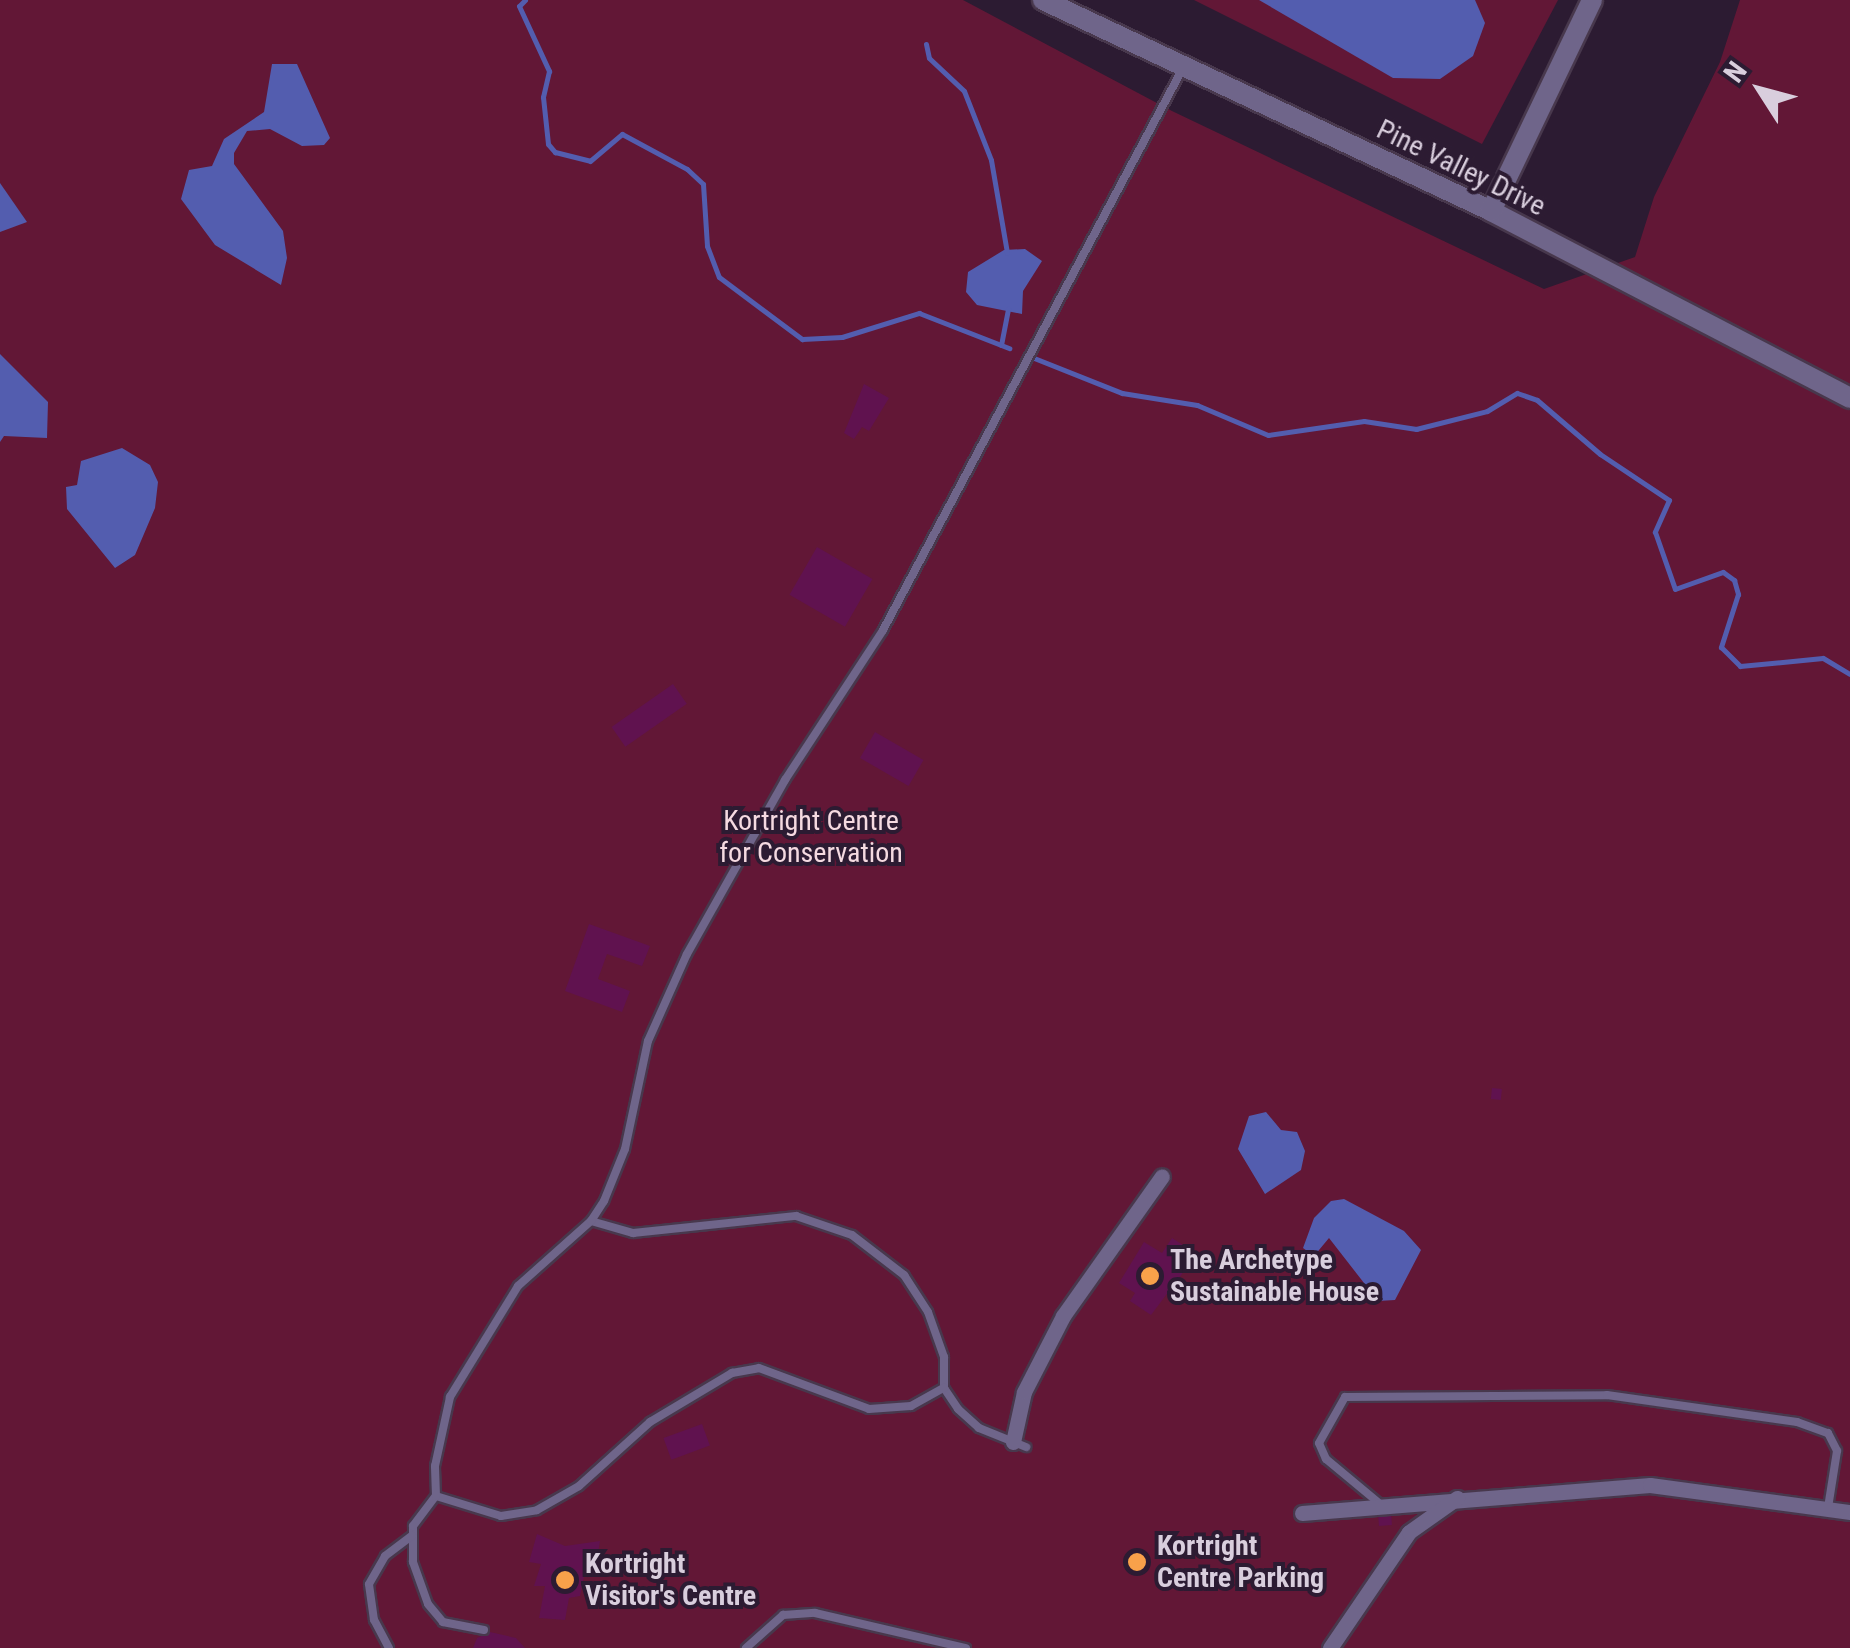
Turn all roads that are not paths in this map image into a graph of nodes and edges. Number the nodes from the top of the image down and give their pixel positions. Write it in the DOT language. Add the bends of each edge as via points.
graph roads {
  1 [pos="1043,0"];
  2 [pos="1592,0"];
  3 [pos="1183,68"];
  4 [pos="1491,211"];
  5 [pos="1850,398"];
  6 [pos="1162,1176"];
  7 [pos="591,1222"];
  8 [pos="944,1388"];
  9 [pos="1019,1444"];
  10 [pos="436,1496"];
  11 [pos="1461,1496"];
  12 [pos="1380,1503"];
  13 [pos="1828,1509"];
  14 [pos="1850,1512"];
  15 [pos="1302,1513"];
  16 [pos="412,1536"];
  17 [pos="484,1630"];
  18 [pos="389,1648"];
  19 [pos="746,1648"];
  20 [pos="966,1648"];
  21 [pos="1330,1648"];
  1 -- 3 [label="street, Pine Valley Drive"];
  2 -- 4 [label="street"];
  3 -- 4 [label="street, Pine Valley Drive"];
  3 -- 7 [label="lane" via="883,630 785,780 687,954 648,1041 617,1173"];
  4 -- 5 [label="street, Pine Valley Drive"];
  6 -- 9 [label="street" via="1063,1316 1024,1392"];
  7 -- 8 [label="lane" via="633,1233 796,1216 852,1235 904,1276 928,1312 944,1357"];
  7 -- 10 [label="lane" via="518,1286 462,1372 440,1430"];
  8 -- 9 [label="lane" via="979,1428"];
  8 -- 10 [label="lane" via="911,1406 869,1410 759,1368 732,1373 650,1422 579,1486 537,1510 501,1516"];
  10 -- 16 [label="lane"];
  11 -- 12 [label="street"];
  11 -- 13 [label="street" via="1650,1485"];
  11 -- 21 [label="street" via="1408,1532"];
  12 -- 13 [label="lane" via="1326,1459 1319,1443 1344,1397 1607,1395 1797,1422 1828,1433 1837,1451"];
  12 -- 15 [label="street"];
  13 -- 14 [label="street"];
  16 -- 17 [label="lane" via="428,1604 461,1631"];
  16 -- 18 [label="lane" via="385,1556 369,1584 374,1620"];
  19 -- 20 [label="lane" via="783,1615 815,1613"];
}
